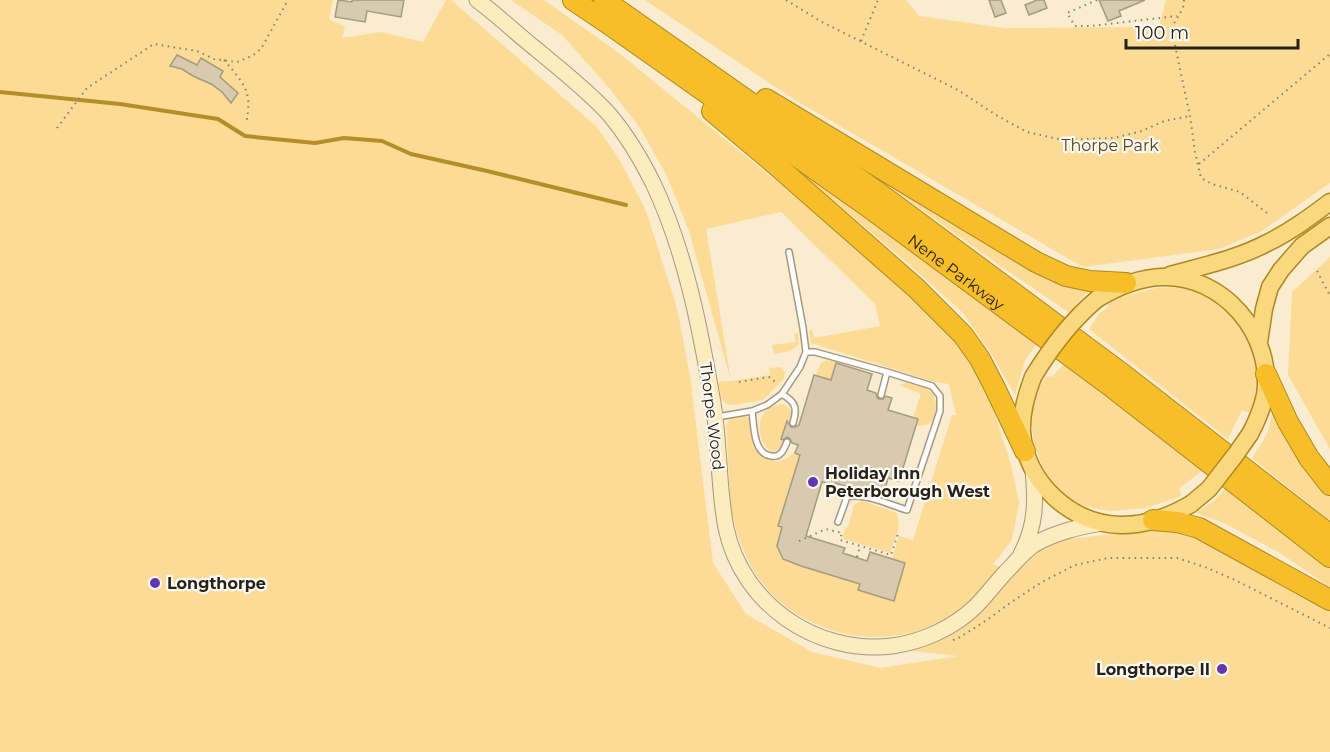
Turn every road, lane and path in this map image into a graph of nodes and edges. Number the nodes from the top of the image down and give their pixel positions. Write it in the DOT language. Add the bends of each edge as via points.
graph roads {
  1 [pos="288,0"];
  2 [pos="477,0"];
  3 [pos="573,0"];
  4 [pos="604,0"];
  5 [pos="786,0"];
  6 [pos="878,0"];
  7 [pos="1097,0"];
  8 [pos="1184,0"];
  9 [pos="1177,16"];
  10 [pos="617,20"];
  11 [pos="861,41"];
  12 [pos="1330,54"];
  13 [pos="224,60"];
  14 [pos="1190,116"];
  15 [pos="246,124"];
  16 [pos="57,128"];
  17 [pos="1198,165"];
  18 [pos="1330,202"];
  19 [pos="1267,213"];
  20 [pos="1330,226"];
  21 [pos="789,252"];
  22 [pos="1317,271"];
  23 [pos="1163,277"];
  24 [pos="1126,284"];
  25 [pos="1330,296"];
  26 [pos="1259,342"];
  27 [pos="806,352"];
  28 [pos="887,372"];
  29 [pos="1266,374"];
  30 [pos="739,382"];
  31 [pos="783,392"];
  32 [pos="881,395"];
  33 [pos="752,411"];
  34 [pos="716,417"];
  35 [pos="793,423"];
  36 [pos="787,442"];
  37 [pos="1025,451"];
  38 [pos="1033,470"];
  39 [pos="1330,485"];
  40 [pos="1153,520"];
  41 [pos="838,522"];
  42 [pos="1102,523"];
  43 [pos="901,534"];
  44 [pos="1330,535"];
  45 [pos="799,541"];
  46 [pos="860,546"];
  47 [pos="1020,557"];
  48 [pos="1330,557"];
  49 [pos="856,558"];
  50 [pos="1330,600"];
  51 [pos="1330,628"];
  52 [pos="946,641"];
  1 -- 13 [label="path" via="261,48 237,62"];
  2 -- 34 [label="street, Thorpe Wood" via="586,91 632,145 653,183 685,267"];
  3 -- 10 [label="highway, Nene Parkway"];
  4 -- 10 [label="highway, Nene Parkway"];
  5 -- 11 [label="path"];
  6 -- 11 [label="path"];
  7 -- 9 [label="path" via="1067,13 1075,26"];
  8 -- 9 [label="path"];
  9 -- 14 [label="path" via="1173,36"];
  10 -- 24 [label="highway" via="1036,262 1066,276"];
  10 -- 37 [label="highway" via="916,288 963,335 980,359"];
  10 -- 44 [label="highway, Nene Parkway" via="888,200 1124,375"];
  10 -- 48 [label="highway, Nene Parkway" via="1113,388"];
  11 -- 14 [label="path" via="957,90 1027,132 1063,140 1114,138"];
  12 -- 17 [label="path"];
  13 -- 15 [label="path" via="246,88"];
  13 -- 16 [label="path" via="154,44 87,88"];
  14 -- 17 [label="path"];
  17 -- 19 [label="path" via="1202,178 1240,192"];
  18 -- 23 [label="main road" via="1266,244"];
  20 -- 26 [label="main road" via="1302,246 1270,286"];
  21 -- 27 [label="lane"];
  22 -- 25 [label="path"];
  23 -- 24 [label="main road"];
  23 -- 26 [label="main road" via="1184,279 1221,295 1250,324"];
  24 -- 37 [label="main road, bridge" via="1081,312 1032,378 1022,414"];
  26 -- 29 [label="main road"];
  27 -- 28 [label="lane"];
  27 -- 31 [label="lane"];
  28 -- 32 [label="lane"];
  28 -- 41 [label="lane" via="932,386 940,396 940,411 907,510 854,495 847,497"];
  29 -- 39 [label="highway" via="1288,422"];
  29 -- 40 [label="main road, bridge" via="1260,415 1209,489 1173,514"];
  30 -- 31 [label="path" via="770,376"];
  31 -- 33 [label="lane"];
  31 -- 35 [label="lane" via="795,404"];
  33 -- 34 [label="lane"];
  33 -- 36 [label="lane" via="758,446 763,453 778,456"];
  34 -- 47 [label="street, Thorpe Wood" via="726,530 741,570 771,608 807,632 849,645 872,647 917,641 974,608"];
  37 -- 38 [label="main road"];
  38 -- 42 [label="main road" via="1062,504"];
  38 -- 47 [label="street, Thorpe Wood" via="1033,523"];
  40 -- 42 [label="main road" via="1137,524"];
  40 -- 50 [label="highway" via="1199,528"];
  42 -- 47 [label="street, Thorpe Wood" via="1055,535"];
  43 -- 46 [label="path" via="891,555"];
  45 -- 46 [label="path" via="826,529 842,533 840,540"];
  46 -- 49 [label="path"];
  51 -- 52 [label="path" via="1215,572 1177,558 1108,558 1067,569 957,639"];
}
